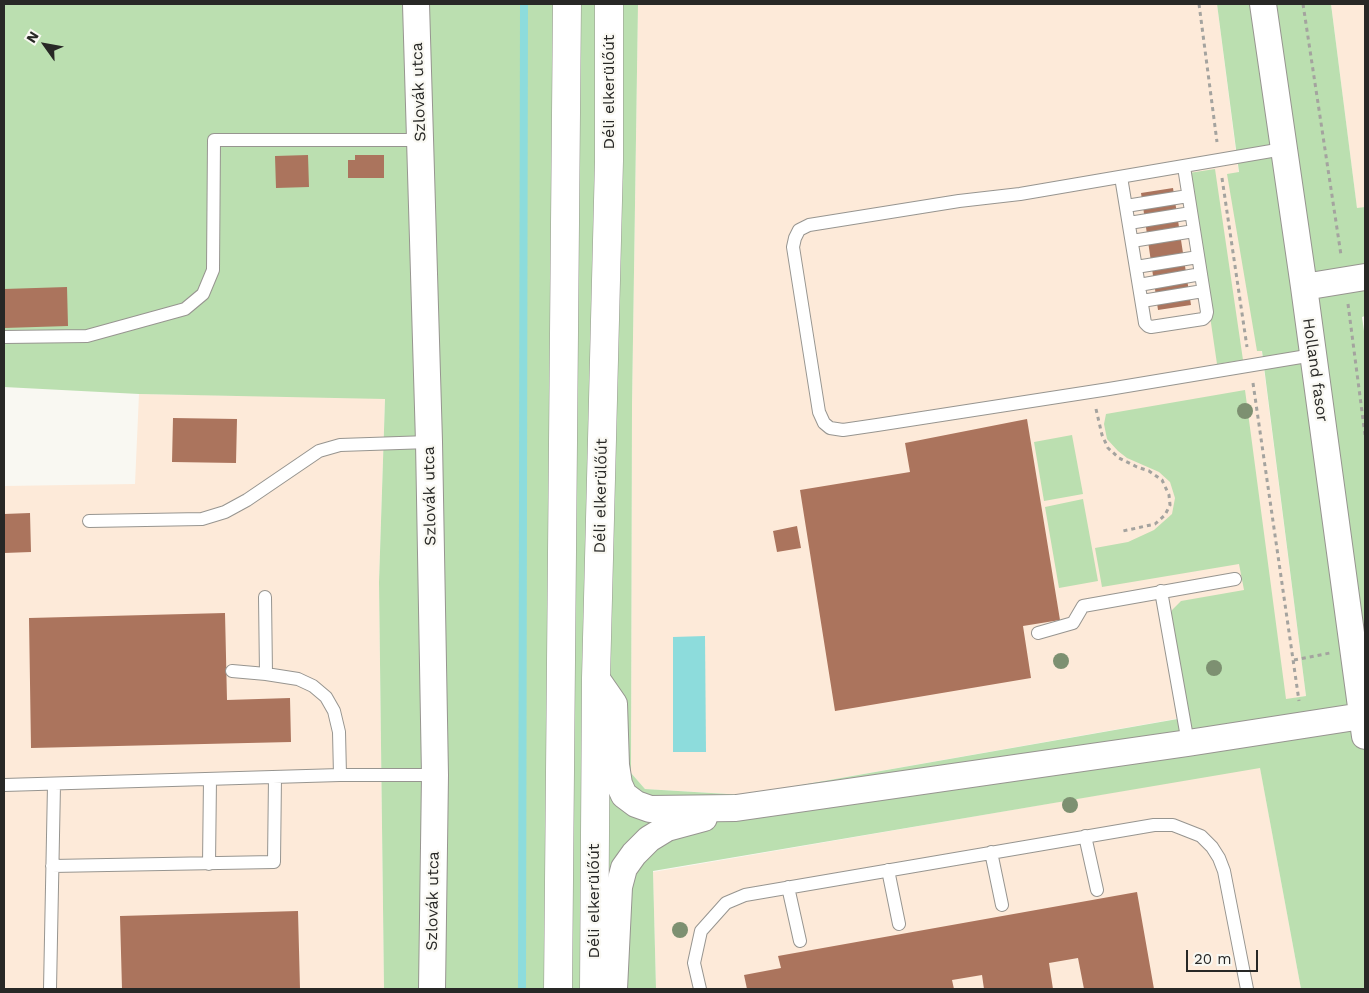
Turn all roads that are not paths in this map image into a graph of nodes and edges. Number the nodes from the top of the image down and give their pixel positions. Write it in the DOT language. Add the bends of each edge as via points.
graph roads {
  1 [pos="416,4"];
  2 [pos="567,4"];
  3 [pos="610,4"];
  4 [pos="1263,4"];
  5 [pos="420,140"];
  6 [pos="1283,150"];
  7 [pos="1184,167"];
  8 [pos="1121,177"];
  9 [pos="1188,196"];
  10 [pos="1126,206"];
  11 [pos="1191,213"];
  12 [pos="1129,223"];
  13 [pos="1194,231"];
  14 [pos="1132,240"];
  15 [pos="1198,257"];
  16 [pos="1136,267"];
  17 [pos="1201,274"];
  18 [pos="1355,278"];
  19 [pos="1139,285"];
  20 [pos="1304,287"];
  21 [pos="1203,291"];
  22 [pos="1142,301"];
  23 [pos="4,337"];
  24 [pos="1313,354"];
  25 [pos="429,442"];
  26 [pos="89,521"];
  27 [pos="1235,579"];
  28 [pos="1161,591"];
  29 [pos="265,597"];
  30 [pos="1038,633"];
  31 [pos="232,671"];
  32 [pos="266,674"];
  33 [pos="596,678"];
  34 [pos="1364,722"];
  35 [pos="1188,743"];
  36 [pos="340,775"];
  37 [pos="435,776"];
  38 [pos="275,777"];
  39 [pos="210,780"];
  40 [pos="4,785"];
  41 [pos="54,785"];
  42 [pos="736,808"];
  43 [pos="1085,836"];
  44 [pos="991,852"];
  45 [pos="209,864"];
  46 [pos="52,866"];
  47 [pos="888,870"];
  48 [pos="788,887"];
  49 [pos="1097,890"];
  50 [pos="1002,905"];
  51 [pos="899,924"];
  52 [pos="800,941"];
  53 [pos="50,989"];
  54 [pos="432,989"];
  55 [pos="558,989"];
  56 [pos="594,989"];
  57 [pos="614,989"];
  58 [pos="700,989"];
  59 [pos="1247,989"];
  1 -- 5 [label="street, Szlovák utca"];
  2 -- 55 [label="main road"];
  3 -- 33 [label="main road, Déli elkerülőút"];
  4 -- 6 [label="street, Holland fasor"];
  5 -- 23 [label="lane" via="214,140 213,270 203,294 185,309 87,336"];
  5 -- 25 [label="street, Szlovák utca"];
  6 -- 7 [label="lane"];
  6 -- 20 [label="street, Holland fasor"];
  7 -- 8 [label="lane"];
  7 -- 9 [label="lane"];
  8 -- 10 [label="lane"];
  8 -- 24 [label="lane" via="808,225 799,230 794,247 824,423 830,428 843,430"];
  9 -- 10 [label="lane"];
  9 -- 11 [label="lane"];
  10 -- 12 [label="lane"];
  11 -- 12 [label="lane"];
  11 -- 13 [label="lane"];
  12 -- 14 [label="lane"];
  13 -- 14 [label="lane"];
  13 -- 15 [label="lane"];
  14 -- 16 [label="lane"];
  15 -- 16 [label="lane"];
  15 -- 17 [label="lane"];
  16 -- 19 [label="lane"];
  17 -- 19 [label="lane"];
  17 -- 21 [label="lane"];
  18 -- 20 [label="street"];
  19 -- 22 [label="lane"];
  20 -- 24 [label="street, Holland fasor"];
  21 -- 22 [label="lane"];
  21 -- 22 [label="lane" via="1207,312 1203,319 1148,326"];
  24 -- 34 [label="street, Holland fasor"];
  25 -- 26 [label="lane" via="340,445 319,451 248,500 202,519"];
  25 -- 37 [label="street, Szlovák utca"];
  27 -- 28 [label="lane"];
  28 -- 30 [label="lane" via="1083,606 1073,623"];
  28 -- 35 [label="lane"];
  29 -- 32 [label="lane"];
  31 -- 32 [label="lane"];
  32 -- 36 [label="lane" via="298,679 313,686 326,698 334,711 339,732"];
  33 -- 42 [label="street" via="614,704 616,765 624,795 650,809"];
  33 -- 56 [label="main road, Déli elkerülőút"];
  34 -- 35 [label="street"];
  35 -- 42 [label="street"];
  36 -- 37 [label="lane"];
  36 -- 38 [label="lane"];
  37 -- 54 [label="street, Szlovák utca"];
  38 -- 39 [label="lane"];
  38 -- 45 [label="lane" via="274,862"];
  39 -- 41 [label="lane"];
  39 -- 45 [label="lane"];
  40 -- 41 [label="lane"];
  41 -- 46 [label="lane"];
  42 -- 57 [label="street" via="667,828 649,839 624,868 618,887"];
  43 -- 44 [label="lane"];
  43 -- 49 [label="lane"];
  43 -- 59 [label="lane" via="1154,825 1173,825 1201,836 1219,858 1224,871"];
  44 -- 47 [label="lane"];
  44 -- 50 [label="lane"];
  45 -- 46 [label="lane"];
  46 -- 53 [label="lane"];
  47 -- 48 [label="lane"];
  47 -- 51 [label="lane"];
  48 -- 52 [label="lane"];
  48 -- 58 [label="lane" via="745,895 726,903 701,931 694,963"];
}
